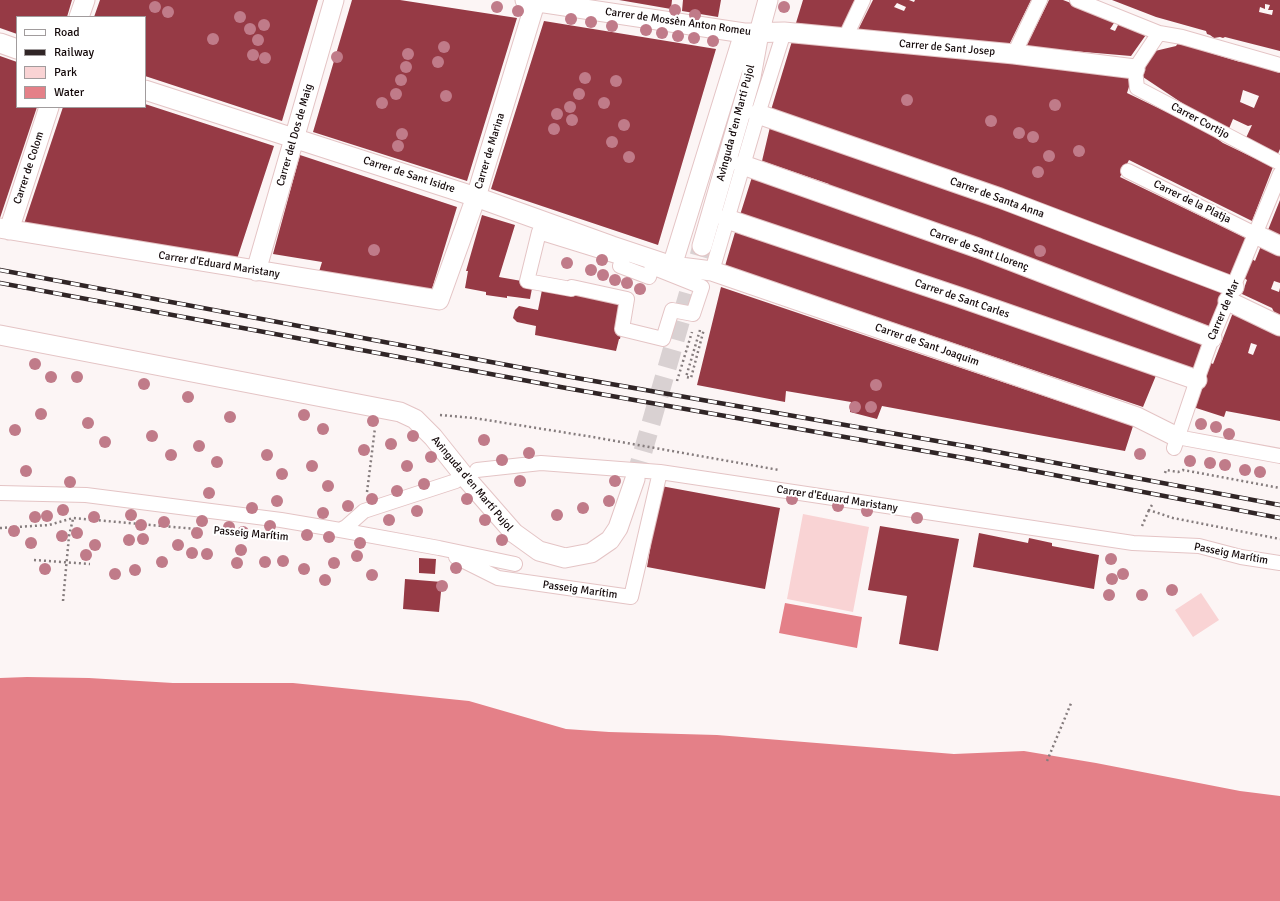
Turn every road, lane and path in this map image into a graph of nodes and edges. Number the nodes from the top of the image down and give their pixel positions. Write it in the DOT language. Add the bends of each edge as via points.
graph roads {
  1 [pos="85,0"];
  2 [pos="334,0"];
  3 [pos="768,0"];
  4 [pos="863,0"];
  5 [pos="1040,0"];
  6 [pos="1077,0"];
  7 [pos="532,1"];
  8 [pos="79,16"];
  9 [pos="784,32"];
  10 [pos="751,33"];
  11 [pos="1159,33"];
  12 [pos="845,38"];
  13 [pos="0,43"];
  14 [pos="16,48"];
  15 [pos="1014,54"];
  16 [pos="1280,65"];
  17 [pos="1135,68"];
  18 [pos="146,90"];
  19 [pos="49,108"];
  20 [pos="758,114"];
  21 [pos="294,137"];
  22 [pos="1280,163"];
  23 [pos="743,165"];
  24 [pos="1128,171"];
  25 [pos="1278,183"];
  26 [pos="476,197"];
  27 [pos="727,219"];
  28 [pos="5,229"];
  29 [pos="1256,234"];
  30 [pos="702,246"];
  31 [pos="1280,246"];
  32 [pos="672,266"];
  33 [pos="256,271"];
  34 [pos="712,271"];
  35 [pos="543,284"];
  36 [pos="1231,294"];
  37 [pos="439,300"];
  38 [pos="702,324"];
  39 [pos="1280,326"];
  40 [pos="693,328"];
  41 [pos="0,335"];
  42 [pos="1212,338"];
  43 [pos="686,377"];
  44 [pos="1197,380"];
  45 [pos="677,381"];
  46 [pos="377,407"];
  47 [pos="436,414"];
  48 [pos="474,418"];
  49 [pos="1176,443"];
  50 [pos="1280,456"];
  51 [pos="1168,465"];
  52 [pos="477,470"];
  53 [pos="660,472"];
  54 [pos="636,479"];
  55 [pos="456,481"];
  56 [pos="1280,488"];
  57 [pos="0,493"];
  58 [pos="1152,505"];
  59 [pos="1149,510"];
  60 [pos="364,511"];
  61 [pos="73,518"];
  62 [pos="0,528"];
  63 [pos="196,529"];
  64 [pos="1140,529"];
  65 [pos="340,530"];
  66 [pos="1280,538"];
  67 [pos="1133,543"];
  68 [pos="439,548"];
  69 [pos="34,560"];
  70 [pos="66,562"];
  71 [pos="1280,563"];
  72 [pos="90,564"];
  73 [pos="515,564"];
  74 [pos="63,600"];
  75 [pos="1072,701"];
  76 [pos="1047,761"];
  1 -- 8 [label="street"];
  2 -- 21 [label="street, Carrer del Dos de Maig"];
  3 -- 10 [label="street, Avinguda d'en Martí Pujol"];
  4 -- 12 [label="street"];
  5 -- 15 [label="street"];
  6 -- 11 [label="street"];
  7 -- 10 [label="street, Carrer de Mossèn Anton Romeu"];
  7 -- 26 [label="street, Carrer de Marina"];
  9 -- 10 [label="street, Carrer de Sant Josep"];
  9 -- 12 [label="street, Carrer de Sant Josep"];
  9 -- 20 [label="street, Avinguda d'en Martí Pujol"];
  10 -- 30 [label="street, Avinguda d'en Martí Pujol" via="751,77"];
  10 -- 32 [label="street, Avinguda d'en Martí Pujol"];
  11 -- 16 [label="street" via="1182,37"];
  11 -- 17 [label="street"];
  12 -- 15 [label="street, Carrer de Sant Josep"];
  13 -- 14 [label="street"];
  15 -- 17 [label="street, Carrer de Sant Josep"];
  17 -- 22 [label="street, Carrer Cortijo" via="1137,88"];
  18 -- 21 [label="street, Carrer de Sant Isidre"];
  19 -- 28 [label="street, Carrer de Colom"];
  20 -- 23 [label="street, Avinguda d'en Martí Pujol"];
  20 -- 36 [label="street, Carrer de Santa Anna" via="1000,198"];
  21 -- 26 [label="street, Carrer de Sant Isidre"];
  21 -- 33 [label="street, Carrer del Dos de Maig"];
  23 -- 27 [label="street, Avinguda d'en Martí Pujol"];
  23 -- 42 [label="street, Carrer de Sant Llorenç" via="978,248"];
  24 -- 29 [label="street, Carrer de la Platja"];
  25 -- 29 [label="street, Carrer de Mar"];
  26 -- 32 [label="street, Carrer de Sant Isidre"];
  26 -- 37 [label="street, Carrer de Marina"];
  27 -- 34 [label="street, Avinguda d'en Martí Pujol"];
  27 -- 44 [label="street, Carrer de Sant Carles"];
  28 -- 33 [label="street, Carrer d'Eduard Maristany"];
  29 -- 31 [label="street"];
  29 -- 36 [label="street, Carrer de Mar"];
  32 -- 34 [label="street, Carrer de Sant Joaquim"];
  33 -- 37 [label="street, Carrer d'Eduard Maristany"];
  34 -- 49 [label="street, Carrer de Sant Joaquim" via="1136,417"];
  35 -- 35 [label="street" via="571,289 572,287 627,299 622,329 663,339 672,310 693,314 702,287 652,267 649,277 620,266 623,258 540,232 526,281"];
  36 -- 39 [label="street, Carrer de Santa Anna"];
  36 -- 42 [label="street, Carrer de Mar"];
  38 -- 43 [label="path"];
  40 -- 45 [label="path"];
  41 -- 46 [label="street"];
  42 -- 44 [label="street, Carrer de Mar"];
  44 -- 49 [label="street, Carrer de Mar"];
  46 -- 54 [label="street, Avinguda d'en Martí Pujol" via="400,412 415,419 514,533 539,551 558,557 591,553 610,540 618,528"];
  46 -- 60 [label="path"];
  47 -- 48 [label="path"];
  49 -- 50 [label="street"];
  51 -- 56 [label="path" via="1165,471 1183,470"];
  52 -- 53 [label="street, Carrer d'Eduard Maristany" via="541,463"];
  53 -- 67 [label="street, Carrer d'Eduard Maristany"];
  53 -- 68 [label="street, Passeig Marítim" via="631,597 498,578"];
  55 -- 60 [label="street"];
  57 -- 65 [label="street, Passeig Marítim" via="86,495"];
  58 -- 59 [label="path"];
  59 -- 64 [label="path"];
  59 -- 66 [label="path" via="1173,518"];
  60 -- 65 [label="street"];
  61 -- 62 [label="path" via="49,525"];
  61 -- 63 [label="path"];
  61 -- 70 [label="path"];
  65 -- 68 [label="street, Passeig Marítim"];
  67 -- 71 [label="street, Passeig Marítim" via="1199,546 1241,557"];
  68 -- 73 [label="street, Passeig Marítim"];
  69 -- 70 [label="path"];
  70 -- 72 [label="path"];
  70 -- 74 [label="path"];
  75 -- 76 [label="path"];
}
